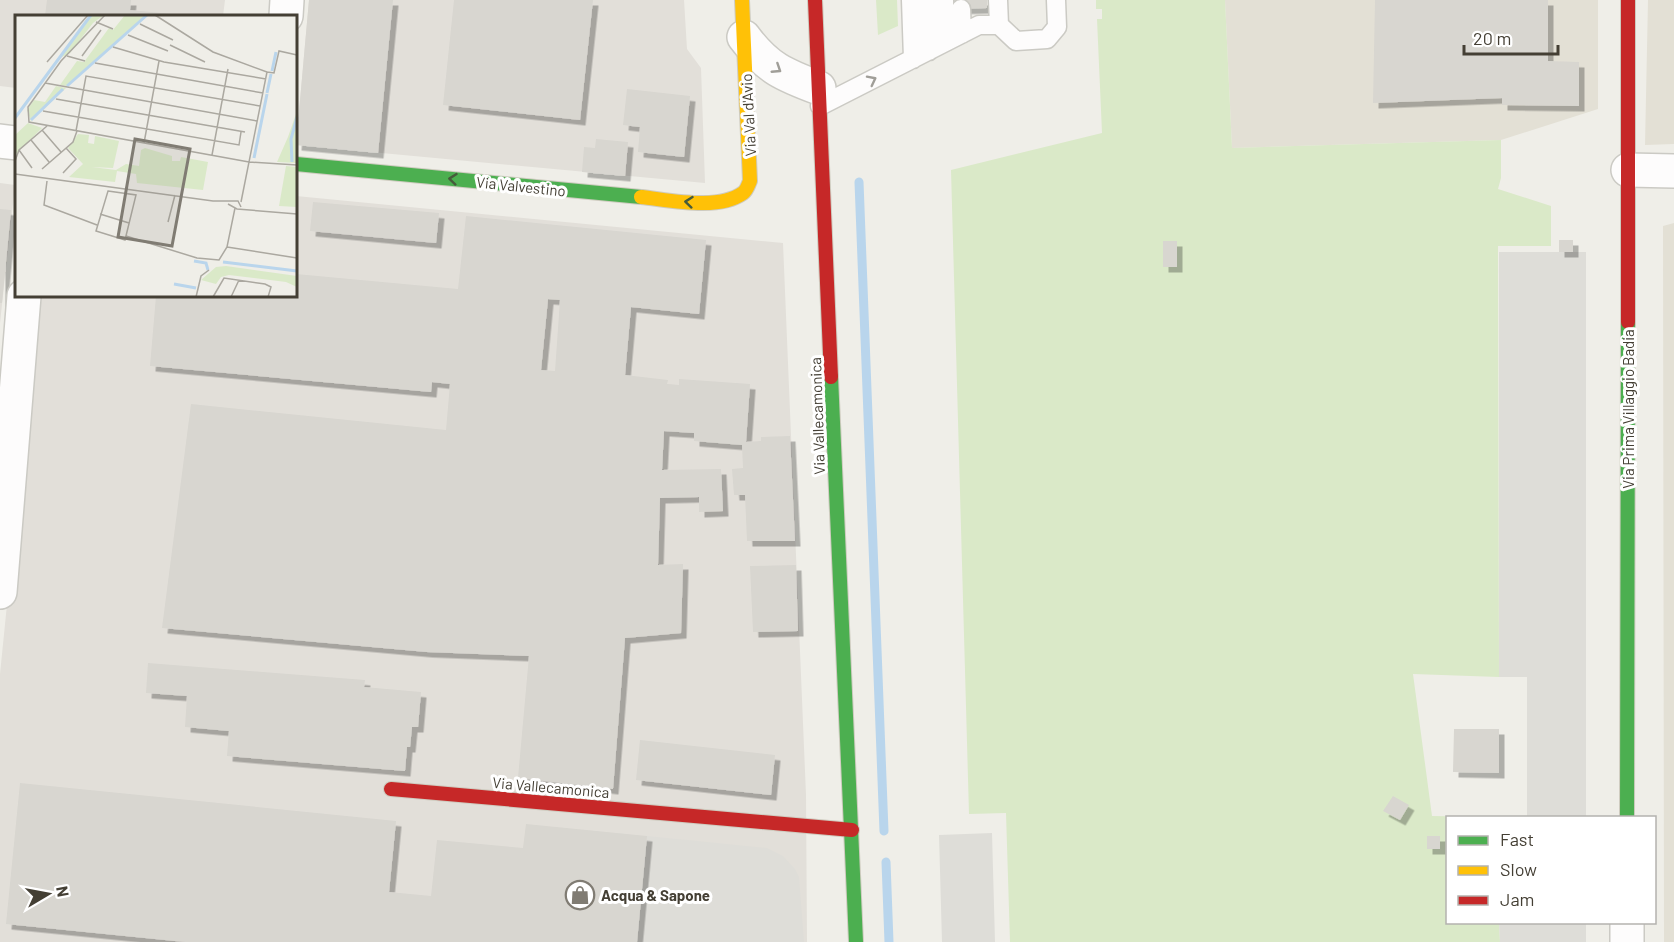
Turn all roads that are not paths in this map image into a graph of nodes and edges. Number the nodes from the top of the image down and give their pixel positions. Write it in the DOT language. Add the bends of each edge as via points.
graph roads {
  1 [pos="287,0"];
  2 [pos="742,0"];
  3 [pos="815,0"];
  4 [pos="910,0"];
  5 [pos="927,0"];
  6 [pos="944,0"];
  7 [pos="998,0"];
  8 [pos="1056,0"];
  9 [pos="1628,0"];
  10 [pos="286,15"];
  11 [pos="999,25"];
  12 [pos="744,37"];
  13 [pos="929,51"];
  14 [pos="820,97"];
  15 [pos="0,141"];
  16 [pos="15,143"];
  17 [pos="297,164"];
  18 [pos="1628,170"];
  19 [pos="1674,171"];
  20 [pos="746,192"];
  21 [pos="24,297"];
  22 [pos="0,592"];
  23 [pos="391,789"];
  24 [pos="1628,816"];
  25 [pos="852,830"];
  26 [pos="1627,924"];
  27 [pos="856,942"];
  28 [pos="1627,942"];
  1 -- 10 [label="street"];
  2 -- 12 [label="street, Via Val d'Avio"];
  3 -- 14 [label="street, Via Vallecamonica"];
  4 -- 13 [label="lane"];
  5 -- 13 [label="lane"];
  6 -- 13 [label="lane"];
  7 -- 11 [label="lane"];
  8 -- 11 [label="lane" via="1057,27 1047,39 1016,41"];
  9 -- 18 [label="street, Via Prima Villaggio Badia"];
  11 -- 13 [label="lane" via="972,14 962,34"];
  12 -- 14 [label="street, Via Val d'Avio, one-way" via="754,51 783,74"];
  12 -- 20 [label="street, Via Val d'Avio" via="750,181"];
  14 -- 13 [label="lane, one-way"];
  14 -- 25 [label="street, Via Vallecamonica"];
  15 -- 16 [label="street"];
  20 -- 17 [label="street, Via Valvestino, one-way" via="724,202 700,203"];
  18 -- 19 [label="street"];
  18 -- 24 [label="street, Via Prima Villaggio Badia"];
  21 -- 22 [label="street"];
  23 -- 25 [label="street, Via Vallecamonica"];
  25 -- 27 [label="street, Via Vallecamonica"];
  26 -- 28 [label="street"];
}
